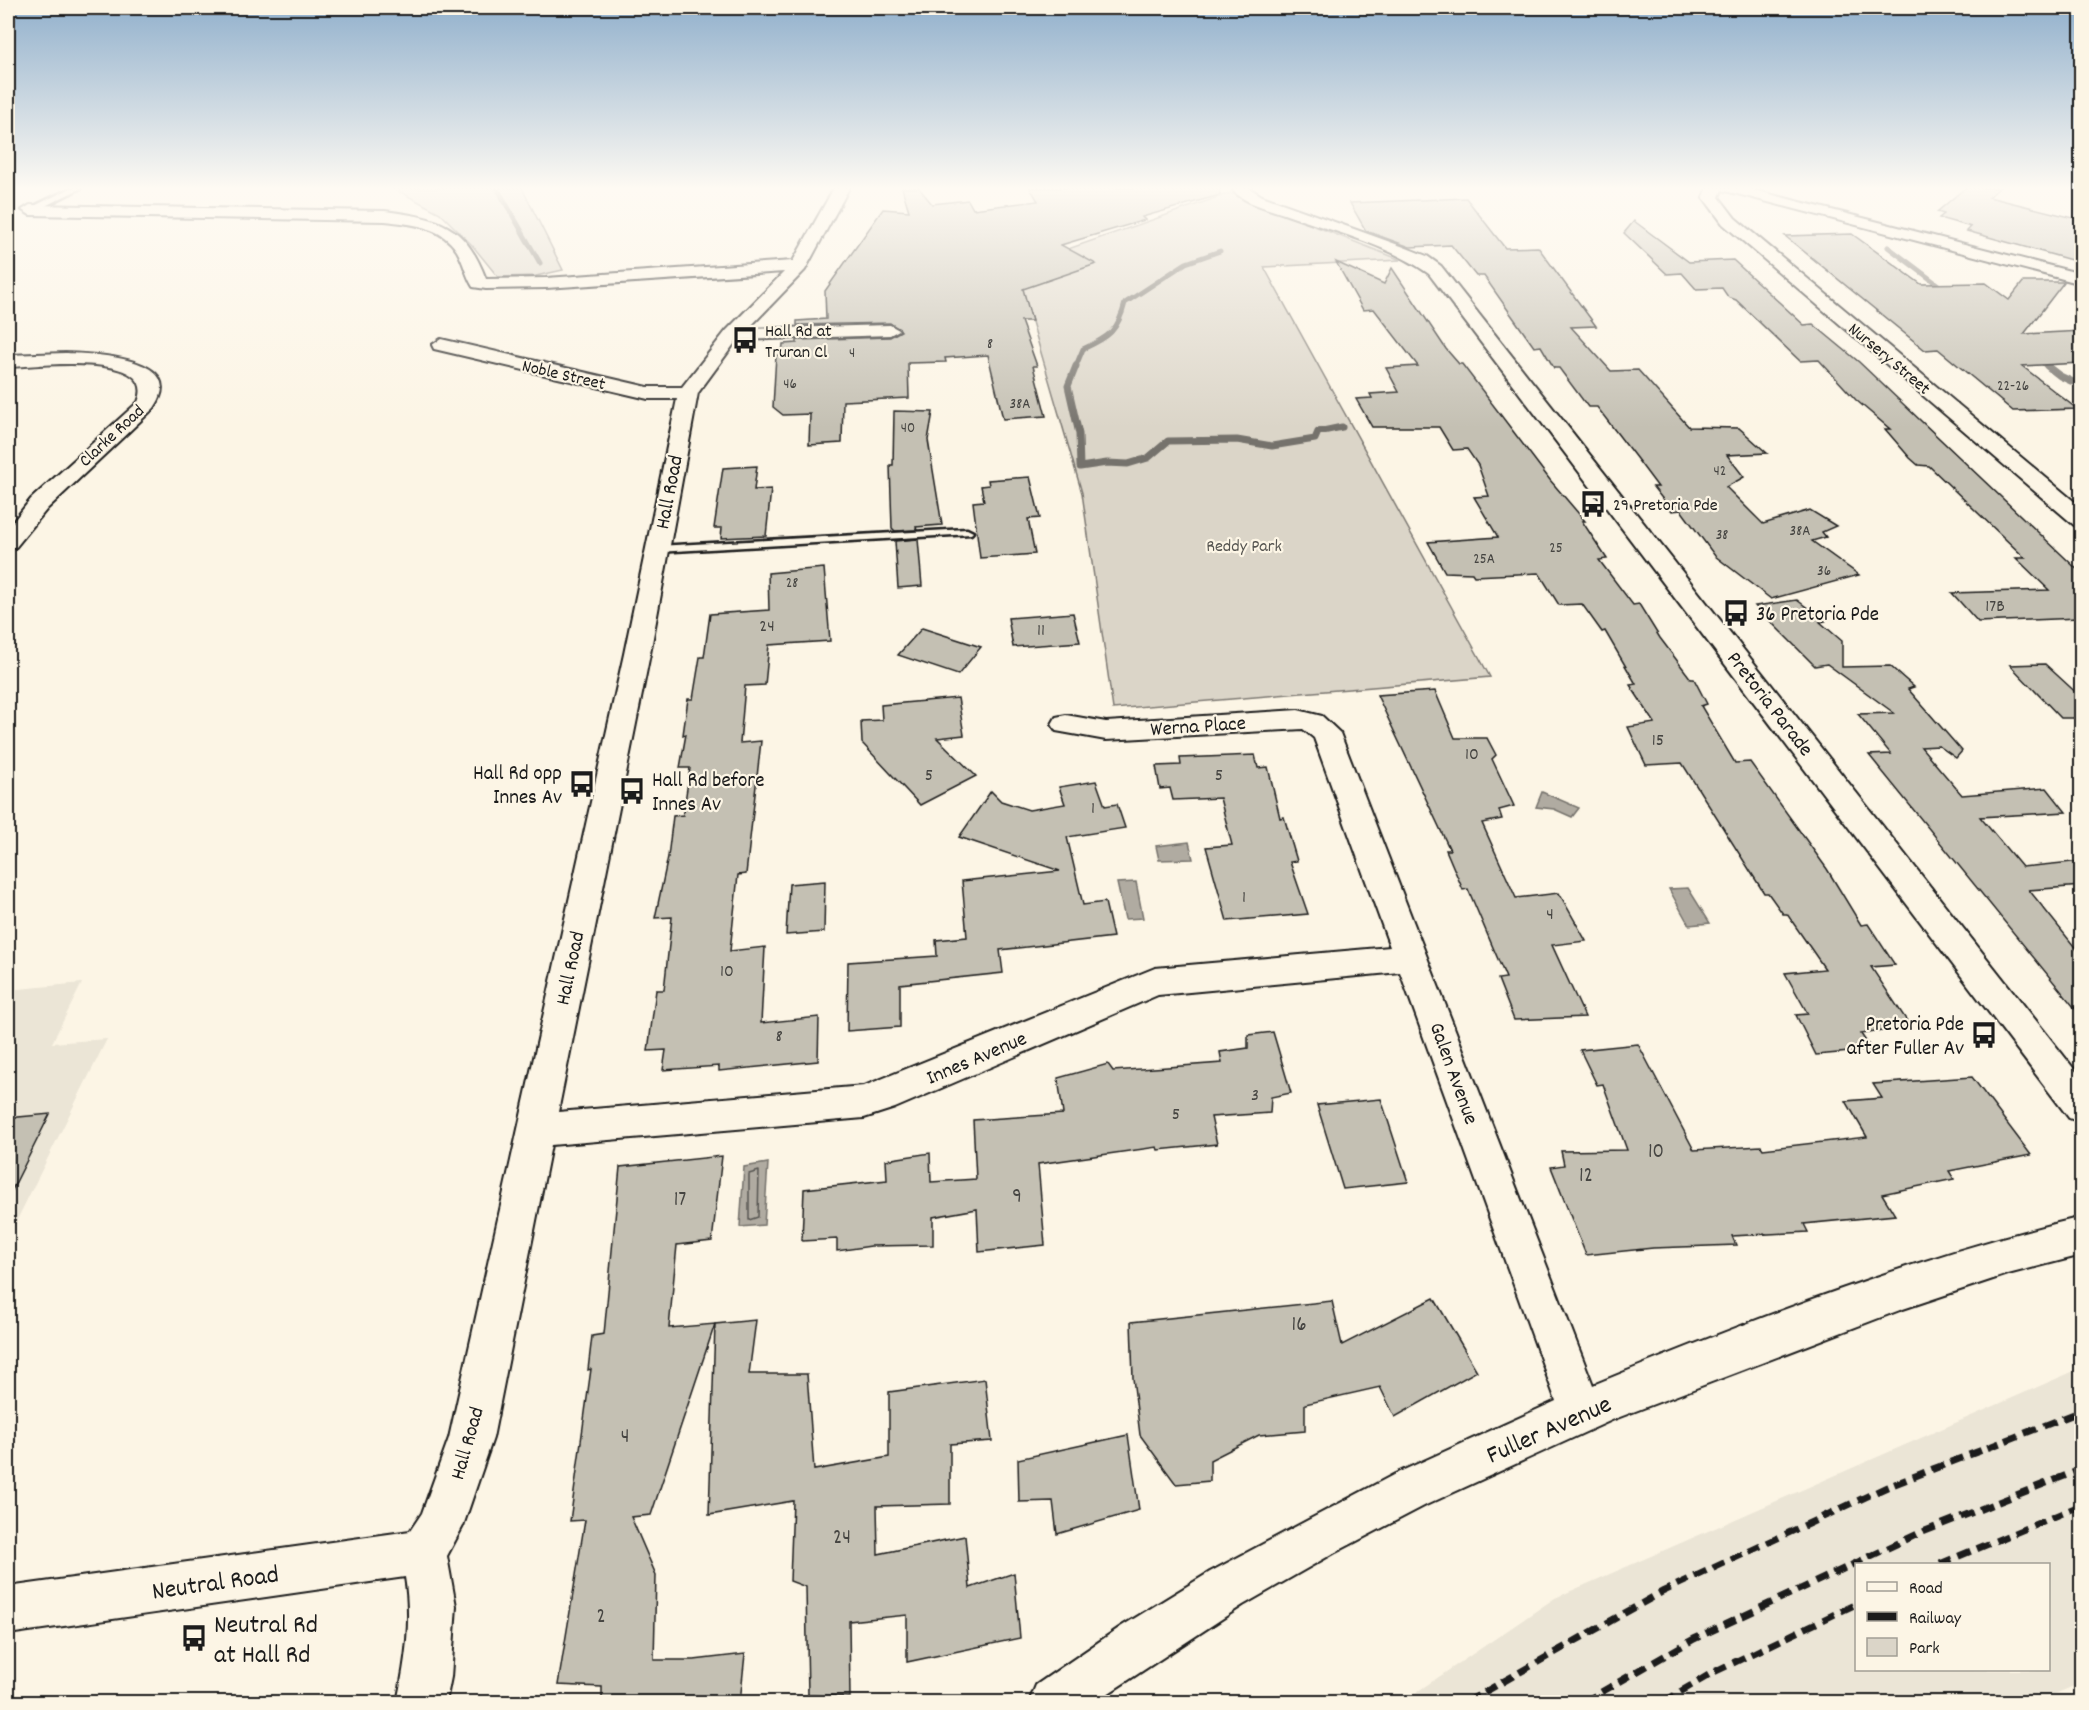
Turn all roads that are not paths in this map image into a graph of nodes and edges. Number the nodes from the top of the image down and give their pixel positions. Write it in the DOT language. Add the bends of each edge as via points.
graph roads {
  1 [pos="473,268"];
  2 [pos="772,268"];
  3 [pos="797,268"];
  4 [pos="1432,268"];
  5 [pos="1784,268"];
  6 [pos="2038,268"];
  7 [pos="2082,279"];
  8 [pos="890,330"];
  9 [pos="732,335"];
  10 [pos="441,345"];
  11 [pos="8,361"];
  12 [pos="688,393"];
  13 [pos="2082,520"];
  14 [pos="967,532"];
  15 [pos="8,542"];
  16 [pos="657,549"];
  17 [pos="1066,724"];
  18 [pos="1326,733"];
  19 [pos="1412,957"];
  20 [pos="2082,1107"];
  21 [pos="535,1130"];
  22 [pos="2082,1236"];
  23 [pos="1582,1413"];
  24 [pos="423,1552"];
  25 [pos="8,1611"];
  26 [pos="422,1702"];
  27 [pos="1053,1702"];
  1 -- 2 [label="street" via="479,283 486,284"];
  3 -- 9 [label="street, Hall Road"];
  4 -- 20 [label="street, Pretoria Parade"];
  5 -- 13 [label="street, Nursery Street"];
  6 -- 7 [label="street"];
  8 -- 9 [label="street"];
  9 -- 12 [label="street, Hall Road"];
  10 -- 12 [label="street, Noble Street" via="648,393"];
  11 -- 15 [label="street, Clarke Road" via="118,362 140,369 153,389 147,404 39,504"];
  12 -- 16 [label="street, Hall Road"];
  14 -- 16 [label="lane"];
  16 -- 21 [label="street, Hall Road"];
  17 -- 18 [label="street, Werna Place" via="1106,731 1298,719 1312,722"];
  18 -- 19 [label="street, Galen Avenue"];
  19 -- 21 [label="street, Innes Avenue" via="1155,982 864,1102"];
  19 -- 23 [label="street, Galen Avenue"];
  21 -- 24 [label="street, Hall Road" via="471,1438 440,1526"];
  22 -- 23 [label="street, Fuller Avenue" via="1899,1290 1722,1354"];
  23 -- 27 [label="street, Fuller Avenue" via="1410,1489 1273,1562"];
  24 -- 25 [label="street, Neutral Road"];
  24 -- 26 [label="street" via="433,1606"];
}
